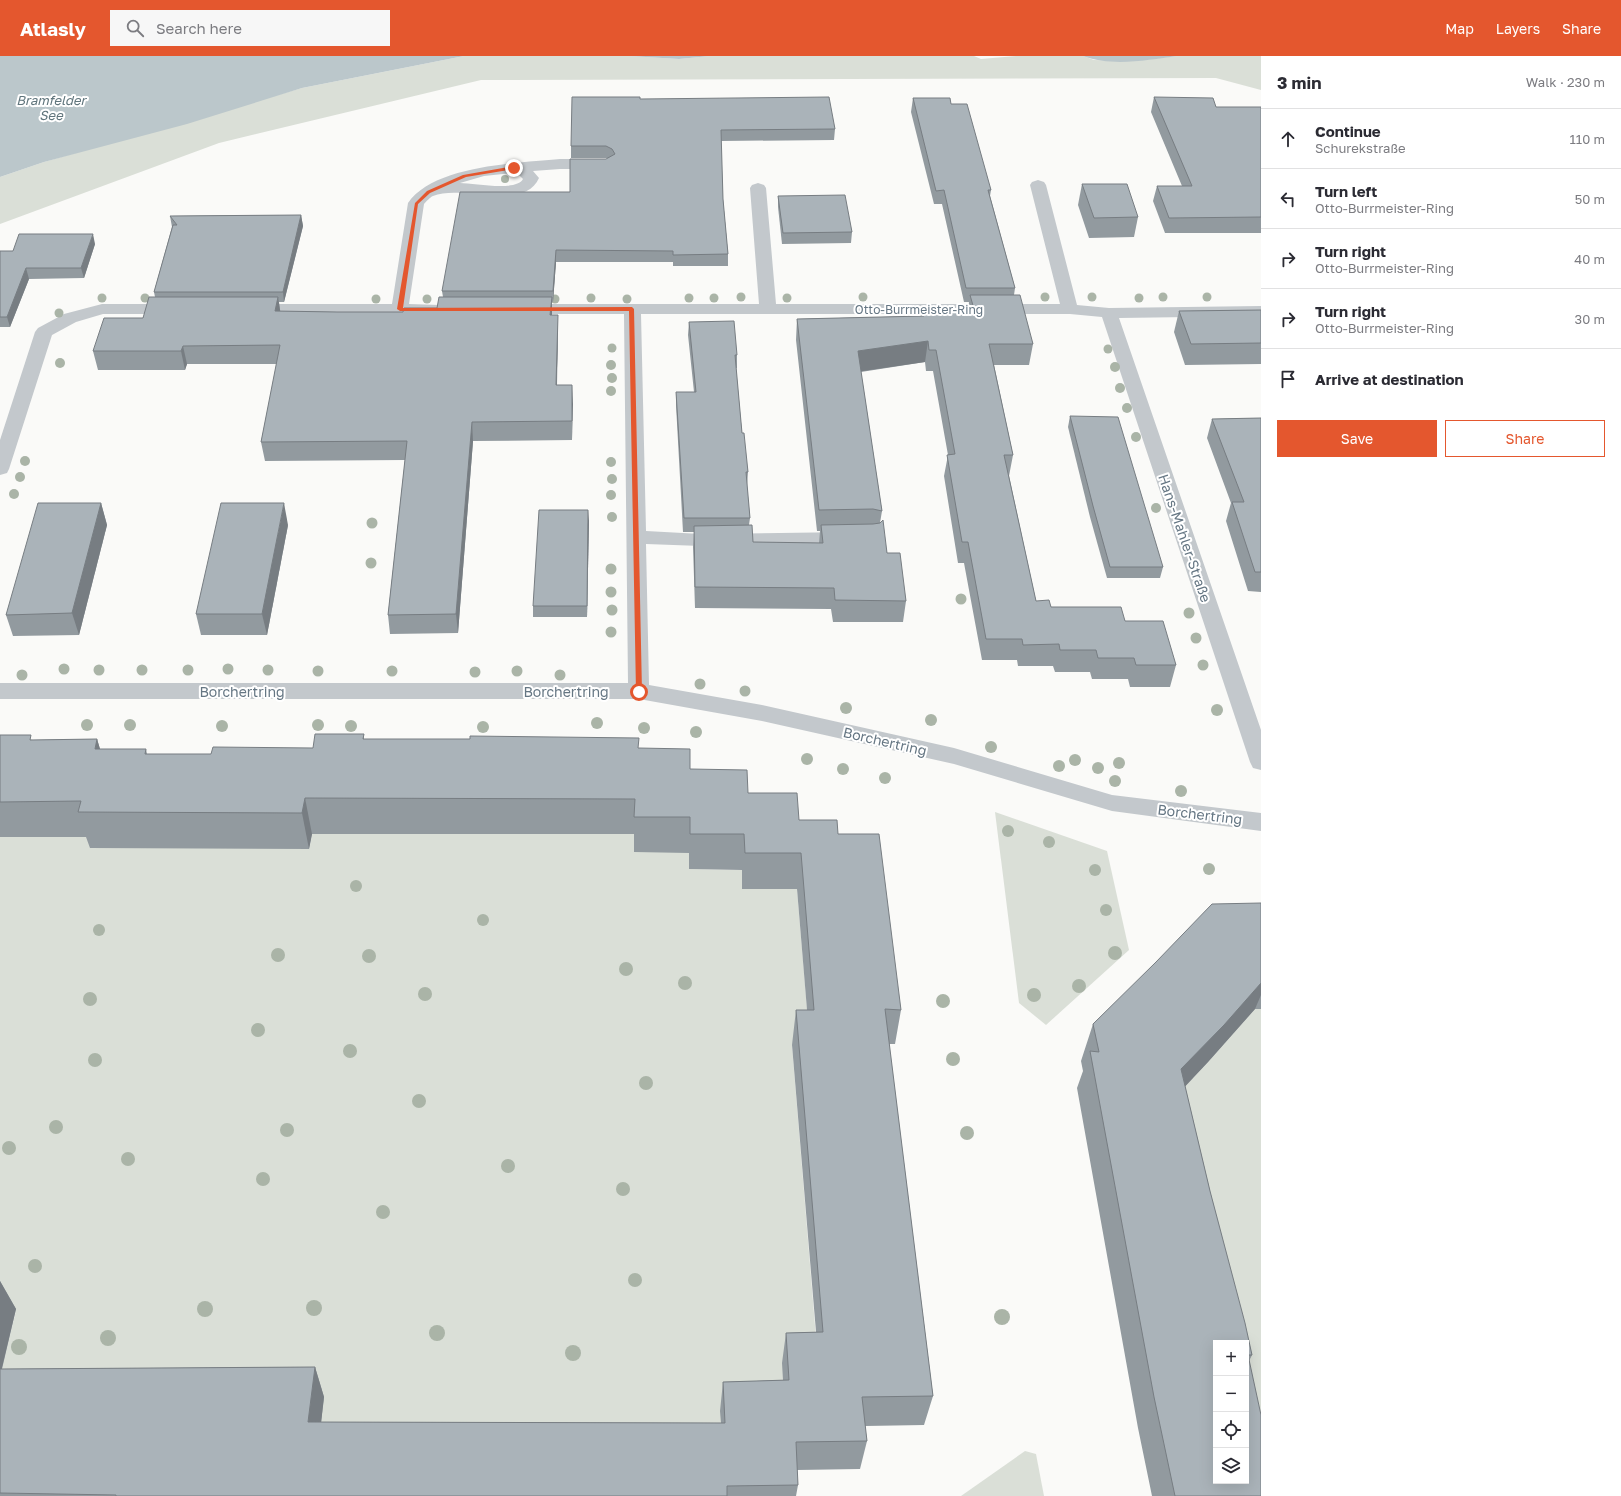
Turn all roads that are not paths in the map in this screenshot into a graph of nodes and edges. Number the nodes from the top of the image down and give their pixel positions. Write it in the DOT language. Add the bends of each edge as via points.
graph roads {
  1 [pos="606,164"];
  2 [pos="514,168"];
  3 [pos="1038,185"];
  4 [pos="758,188"];
  5 [pos="428,192"];
  6 [pos="192,309"];
  7 [pos="231,309"];
  8 [pos="400,309"];
  9 [pos="448,309"];
  10 [pos="504,309"];
  11 [pos="632,309"];
  12 [pos="768,309"];
  13 [pos="1070,309"];
  14 [pos="1261,311"];
  15 [pos="1109,313"];
  16 [pos="0,469"];
  17 [pos="636,537"];
  18 [pos="870,538"];
  19 [pos="0,691"];
  20 [pos="639,692"];
  21 [pos="1261,762"];
  22 [pos="1261,822"];
  1 -- 2 [label="street"];
  2 -- 5 [label="street" via="465,176"];
  2 -- 5 [label="street" via="530,174 531,181 526,186 512,191 464,188"];
  3 -- 13 [label="street"];
  4 -- 12 [label="street"];
  5 -- 8 [label="street" via="416,204"];
  6 -- 16 [label="street" via="102,309 70,318 44,332"];
  7 -- 8 [label="street"];
  8 -- 9 [label="street"];
  10 -- 11 [label="street, Otto-Burrmeister-Ring"];
  11 -- 12 [label="street, Otto-Burrmeister-Ring"];
  11 -- 17 [label="street"];
  12 -- 13 [label="street, Otto-Burrmeister-Ring"];
  13 -- 15 [label="street, Otto-Burrmeister-Ring"];
  14 -- 15 [label="street, Otto-Burrmeister-Ring"];
  15 -- 21 [label="street, Hans-Mahler-Straße"];
  17 -- 18 [label="street" via="700,540"];
  17 -- 20 [label="street"];
  19 -- 20 [label="street, Borchertring"];
  20 -- 22 [label="street, Borchertring" via="762,713 954,756 1112,803"];
}
